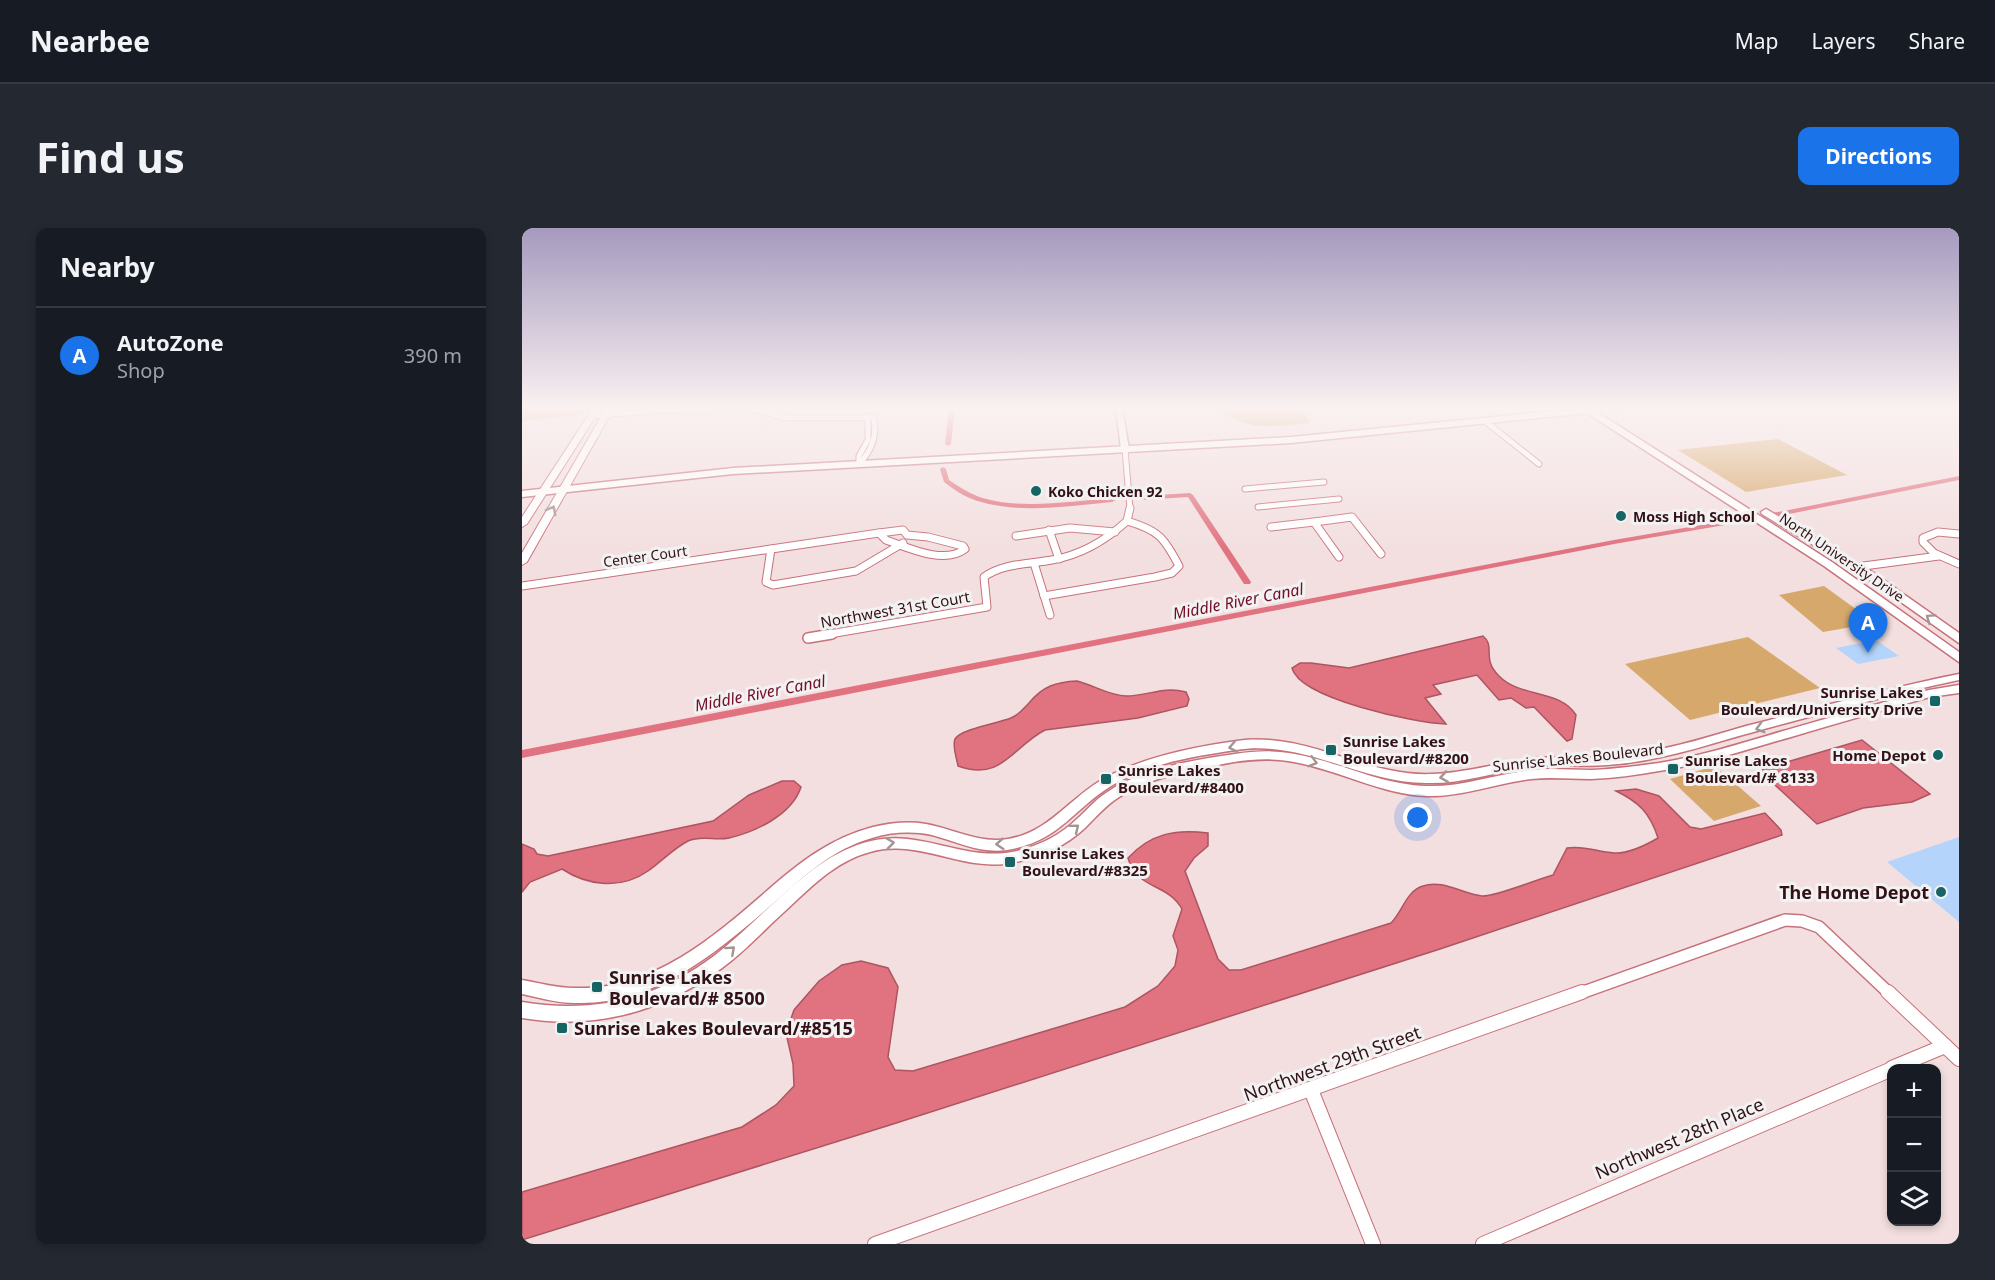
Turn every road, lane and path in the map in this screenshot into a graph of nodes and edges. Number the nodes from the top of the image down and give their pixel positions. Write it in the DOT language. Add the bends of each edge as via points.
graph roads {
  1 [pos="565,455"];
  2 [pos="582,455"];
  3 [pos="863,455"];
  4 [pos="935,455"];
  5 [pos="1126,455"];
  6 [pos="1528,455"];
  7 [pos="1659,455"];
  8 [pos="1675,455"];
  9 [pos="862,459"];
  10 [pos="1539,464"];
  11 [pos="1324,482"];
  12 [pos="566,484"];
  13 [pos="522,486"];
  14 [pos="545,487"];
  15 [pos="1245,489"];
  16 [pos="522,494"];
  17 [pos="1339,499"];
  18 [pos="1257,507"];
  19 [pos="1127,521"];
  20 [pos="1314,522"];
  21 [pos="522,524"];
  22 [pos="1271,527"];
  23 [pos="1049,530"];
  24 [pos="1115,532"];
  25 [pos="879,533"];
  26 [pos="1959,534"];
  27 [pos="911,536"];
  28 [pos="1016,536"];
  29 [pos="901,544"];
  30 [pos="771,549"];
  31 [pos="1930,550"];
  32 [pos="1381,554"];
  33 [pos="1939,556"];
  34 [pos="1339,557"];
  35 [pos="1059,559"];
  36 [pos="522,562"];
  37 [pos="1034,563"];
  38 [pos="1828,564"];
  39 [pos="1959,564"];
  40 [pos="1853,565"];
  41 [pos="522,586"];
  42 [pos="1884,586"];
  43 [pos="1044,596"];
  44 [pos="1050,615"];
  45 [pos="808,638"];
  46 [pos="1959,639"];
  47 [pos="1959,658"];
  48 [pos="1959,677"];
  49 [pos="1959,688"];
  50 [pos="522,987"];
  51 [pos="522,1010"];
  52 [pos="1945,1046"];
  53 [pos="1959,1059"];
  54 [pos="1904,1064"];
  55 [pos="1887,1071"];
  56 [pos="1311,1090"];
  57 [pos="875,1244"];
  58 [pos="1373,1244"];
  59 [pos="1483,1244"];
  1 -- 14 [label="main road"];
  2 -- 12 [label="main road"];
  3 -- 9 [label="street"];
  4 -- 9 [label="main road"];
  5 -- 19 [label="street" via="1130,511"];
  6 -- 10 [label="street"];
  7 -- 38 [label="main road, North University Drive"];
  8 -- 40 [label="main road, North University Drive"];
  9 -- 12 [label="main road" via="698,466"];
  11 -- 15 [label="street"];
  12 -- 14 [label="main road"];
  36 -- 12 [label="main road, one-way"];
  13 -- 14 [label="main road"];
  14 -- 16 [label="main road"];
  14 -- 21 [label="main road"];
  17 -- 18 [label="street"];
  19 -- 24 [label="street"];
  19 -- 43 [label="street" via="1160,533 1179,566 1176,570"];
  20 -- 22 [label="street"];
  20 -- 32 [label="street" via="1352,517"];
  20 -- 34 [label="street"];
  23 -- 24 [label="street"];
  23 -- 28 [label="street"];
  23 -- 35 [label="street"];
  24 -- 35 [label="street" via="1092,548"];
  25 -- 27 [label="street, Center Court" via="903,530"];
  25 -- 29 [label="street, Center Court" via="886,540"];
  25 -- 30 [label="street, Center Court"];
  26 -- 31 [label="street" via="1926,535 1923,542"];
  27 -- 29 [label="street"];
  27 -- 29 [label="street, Center Court" via="937,539 965,549 946,556"];
  29 -- 30 [label="street" via="856,571 773,585 766,582"];
  30 -- 41 [label="street, Center Court"];
  31 -- 33 [label="street"];
  31 -- 40 [label="street"];
  33 -- 39 [label="street"];
  33 -- 40 [label="street"];
  35 -- 37 [label="street"];
  37 -- 43 [label="street"];
  37 -- 45 [label="street, Northwest 31st Court" via="987,574 987,607"];
  38 -- 42 [label="main road" via="1845,567"];
  38 -- 47 [label="main road, North University Drive"];
  40 -- 42 [label="main road, North University Drive"];
  46 -- 42 [label="main road, North University Drive, one-way"];
  43 -- 44 [label="street"];
  48 -- 50 [label="street, Sunrise Lakes Boulevard, one-way" via="1900,689 1662,753 1608,761 1503,766 1435,779 1391,774 1295,746 1254,744 1227,748 1126,774 1097,789 1053,827 1012,843 986,845 924,828 880,831 846,841 810,862 702,953 659,978 634,987 581,996"];
  51 -- 49 [label="street, Sunrise Lakes Boulevard, one-way" via="554,1017 587,1015 629,1007 668,991 716,964 825,867 867,846 912,841 979,859 1019,855 1061,839 1123,789 1145,779 1226,760 1280,755 1410,790 1445,791 1537,775 1661,767"];
  52 -- 53 [label="street"];
  52 -- 54 [label="street, Northwest 28th Place"];
  52 -- 56 [label="street, Northwest 29th Street" via="1819,927 1785,920"];
  55 -- 59 [label="street, Northwest 28th Place"];
  56 -- 57 [label="street, Northwest 29th Street"];
  56 -- 58 [label="street"];
}
